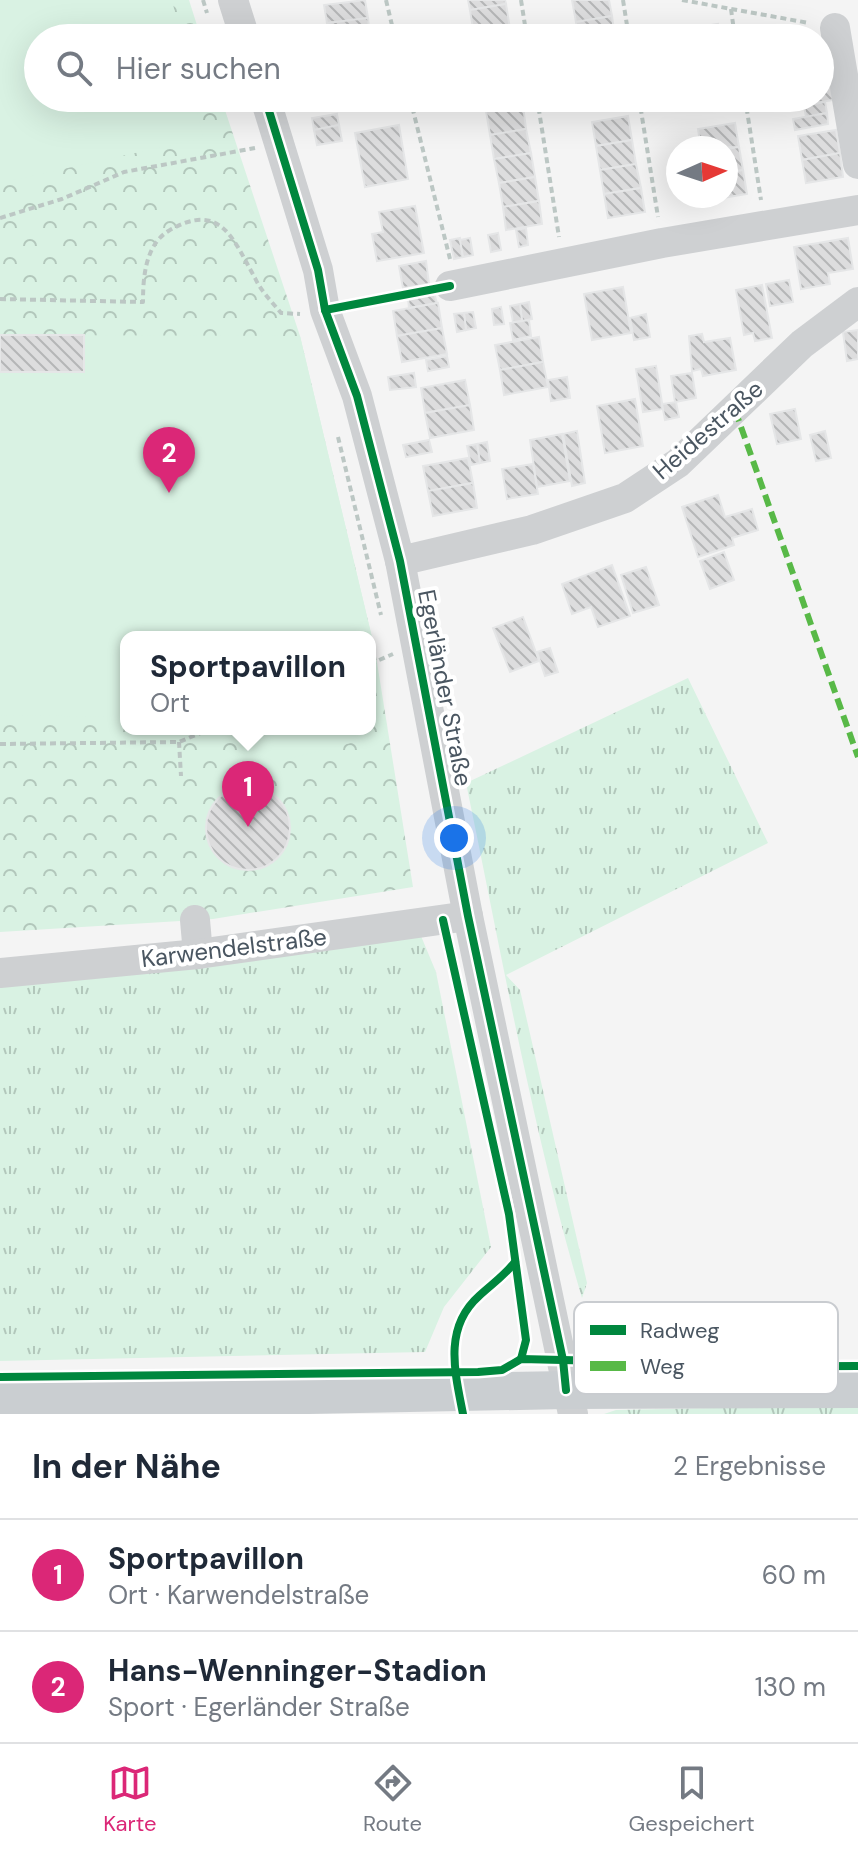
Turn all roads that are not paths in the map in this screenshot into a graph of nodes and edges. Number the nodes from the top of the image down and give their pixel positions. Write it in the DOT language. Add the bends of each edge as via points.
graph roads {
  1 [pos="233,0"];
  2 [pos="241,24"];
  3 [pos="835,28"];
  4 [pos="269,112"];
  5 [pos="858,164"];
  6 [pos="858,210"];
  7 [pos="453,285"];
  8 [pos="858,302"];
  9 [pos="400,561"];
  10 [pos="468,916"];
  11 [pos="195,920"];
  12 [pos="198,954"];
  13 [pos="0,973"];
  14 [pos="858,1389"];
  15 [pos="838,1390"];
  16 [pos="747,1394"];
  17 [pos="0,1401"];
  18 [pos="570,1402"];
  1 -- 2 [label="street"];
  3 -- 5 [label="street"];
  4 -- 9 [label="street, Egerländer Straße" via="318,270 325,310 357,396"];
  6 -- 7 [label="street"];
  8 -- 9 [label="street, Heidestraße" via="802,344 678,463 625,498 532,530"];
  9 -- 10 [label="street, Egerländer Straße"];
  10 -- 12 [label="street, Karwendelstraße"];
  10 -- 18 [label="street, Egerländer Straße"];
  11 -- 12 [label="street"];
  12 -- 13 [label="street, Karwendelstraße"];
  14 -- 15 [label="main road"];
  16 -- 18 [label="main road"];
  17 -- 18 [label="main road"];
}
